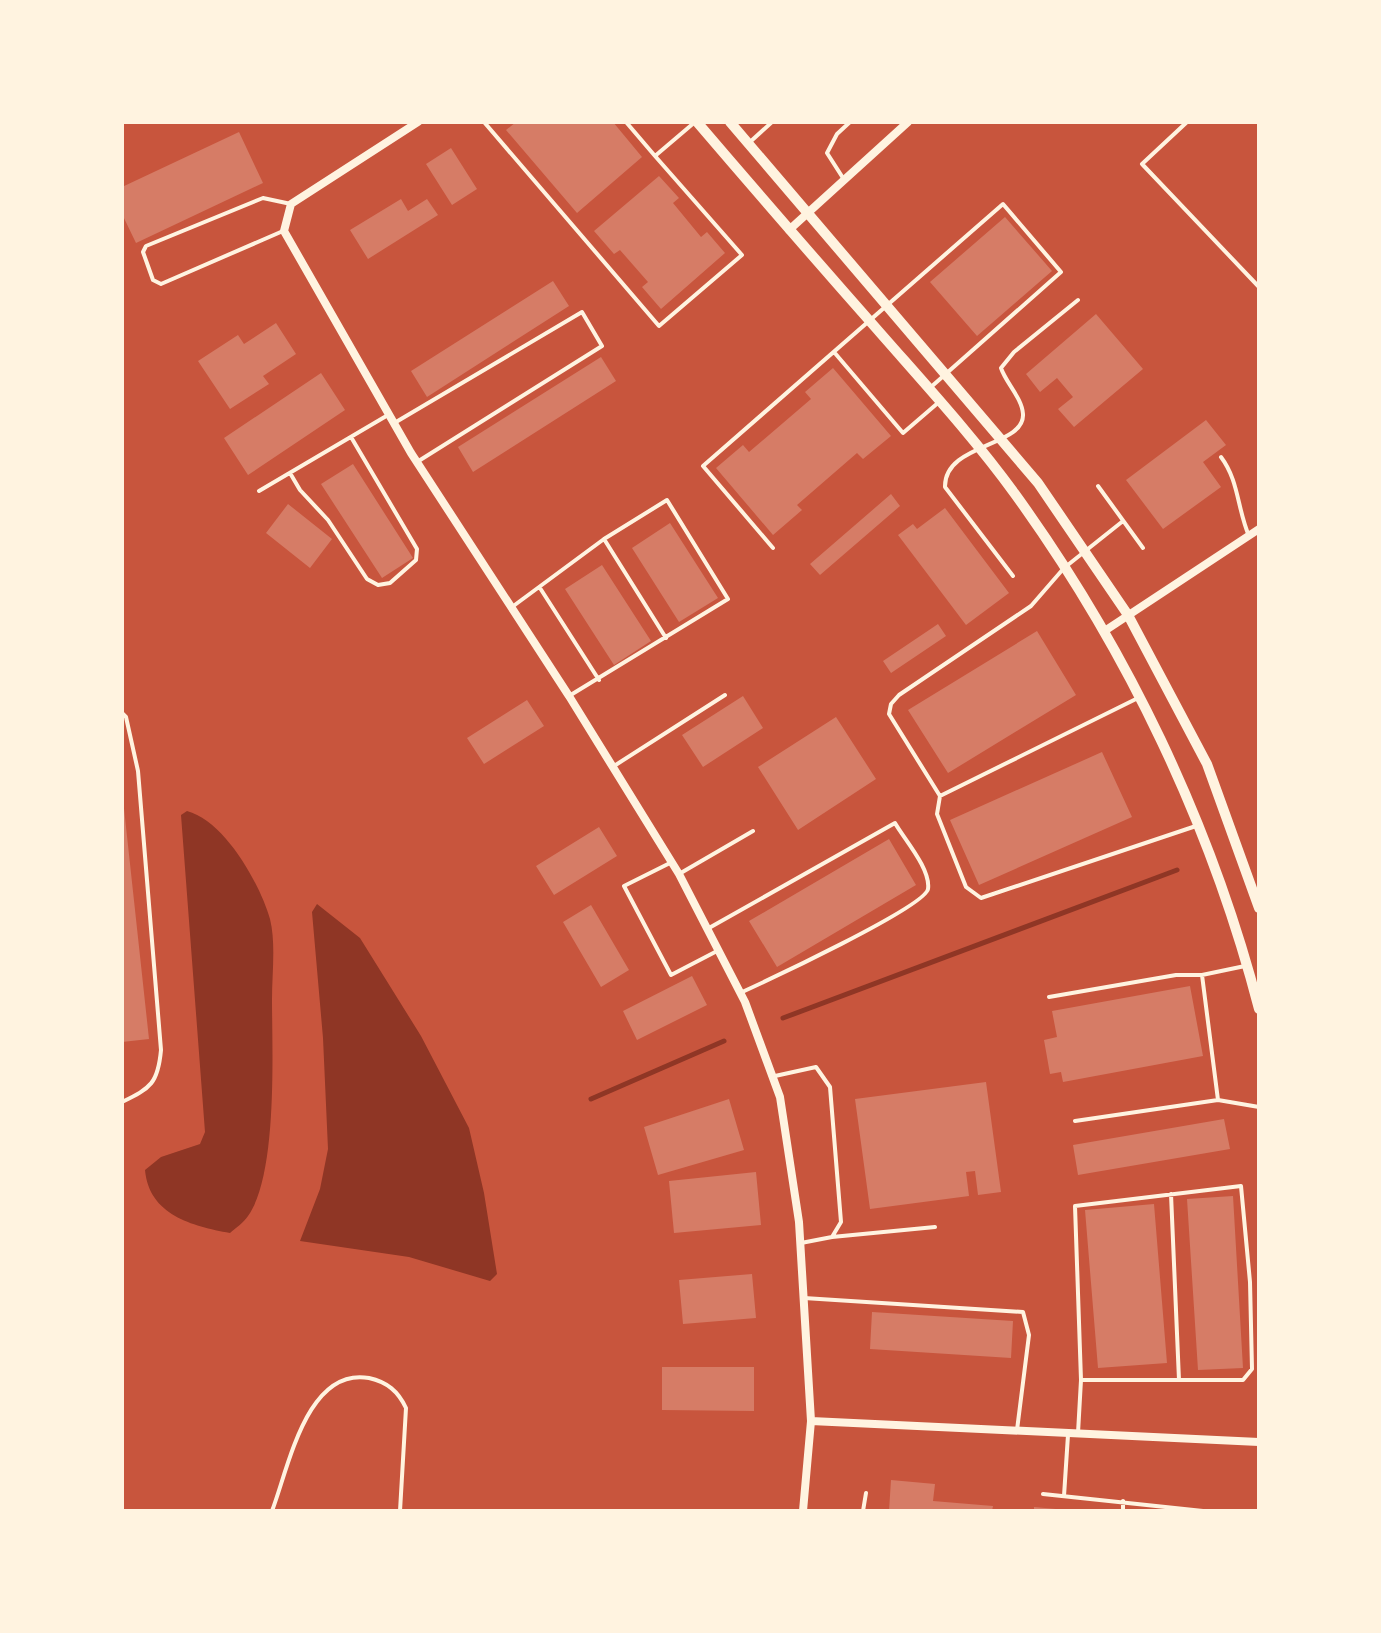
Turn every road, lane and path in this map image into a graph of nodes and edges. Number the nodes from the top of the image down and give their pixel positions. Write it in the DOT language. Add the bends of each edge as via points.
graph roads {
  1 [pos="418,122"];
  2 [pos="484,122"];
  3 [pos="494,122"];
  4 [pos="626,122"];
  5 [pos="696,122"];
  6 [pos="730,122"];
  7 [pos="772,122"];
  8 [pos="850,122"];
  9 [pos="908,122"];
  10 [pos="1187,122"];
  11 [pos="488,127"];
  12 [pos="749,144"];
  13 [pos="655,156"];
  14 [pos="845,181"];
  15 [pos="291,204"];
  16 [pos="808,214"];
  17 [pos="789,230"];
  18 [pos="284,231"];
  19 [pos="1259,287"];
  20 [pos="1078,300"];
  21 [pos="888,305"];
  22 [pos="870,322"];
  23 [pos="834,352"];
  24 [pos="947,373"];
  25 [pos="929,389"];
  26 [pos="940,401"];
  27 [pos="391,419"];
  28 [pos="351,437"];
  29 [pos="1003,440"];
  30 [pos="977,447"];
  31 [pos="1221,457"];
  32 [pos="417,462"];
  33 [pos="290,473"];
  34 [pos="1098,486"];
  35 [pos="259,491"];
  36 [pos="1123,521"];
  37 [pos="1259,529"];
  38 [pos="1249,536"];
  39 [pos="604,539"];
  40 [pos="773,548"];
  41 [pos="1143,548"];
  42 [pos="1085,552"];
  43 [pos="1064,568"];
  44 [pos="1013,576"];
  45 [pos="540,587"];
  46 [pos="510,608"];
  47 [pos="1128,615"];
  48 [pos="1106,630"];
  49 [pos="666,638"];
  50 [pos="599,680"];
  51 [pos="725,695"];
  52 [pos="569,696"];
  53 [pos="1140,697"];
  54 [pos="122,713"];
  55 [pos="122,745"];
  56 [pos="133,745"];
  57 [pos="612,767"];
  58 [pos="940,796"];
  59 [pos="1198,826"];
  60 [pos="753,831"];
  61 [pos="672,861"];
  62 [pos="679,874"];
  63 [pos="1259,908"];
  64 [pos="709,928"];
  65 [pos="719,950"];
  66 [pos="1248,965"];
  67 [pos="1202,975"];
  68 [pos="740,993"];
  69 [pos="1049,997"];
  70 [pos="1259,1009"];
  71 [pos="773,1077"];
  72 [pos="1218,1100"];
  73 [pos="122,1102"];
  74 [pos="1259,1107"];
  75 [pos="1075,1121"];
  76 [pos="1171,1194"];
  77 [pos="935,1227"];
  78 [pos="832,1237"];
  79 [pos="800,1243"];
  80 [pos="1259,1281"];
  81 [pos="1250,1282"];
  82 [pos="804,1298"];
  83 [pos="1081,1380"];
  84 [pos="1179,1380"];
  85 [pos="811,1421"];
  86 [pos="1017,1430"];
  87 [pos="1068,1433"];
  88 [pos="1078,1433"];
  89 [pos="1259,1442"];
  90 [pos="866,1493"];
  91 [pos="1043,1494"];
  92 [pos="1064,1496"];
  93 [pos="1123,1501"];
  94 [pos="272,1511"];
  95 [pos="400,1511"];
  96 [pos="803,1511"];
  97 [pos="863,1511"];
  98 [pos="1123,1511"];
  99 [pos="1203,1511"];
  1 -- 15 [label="street"];
  2 -- 11 [label="lane"];
  3 -- 11 [label="lane"];
  4 -- 13 [label="lane"];
  5 -- 13 [label="lane"];
  5 -- 17 [label="street"];
  6 -- 12 [label="street"];
  7 -- 12 [label="lane"];
  8 -- 14 [label="lane" via="827,153"];
  9 -- 14 [label="street"];
  10 -- 19 [label="lane" via="1142,164"];
  11 -- 13 [label="lane" via="659,326 742,255"];
  12 -- 16 [label="street"];
  14 -- 16 [label="street"];
  15 -- 18 [label="street"];
  15 -- 18 [label="lane" via="263,198 146,246 143,252 153,280 161,284"];
  16 -- 17 [label="street"];
  16 -- 21 [label="street"];
  17 -- 22 [label="street"];
  18 -- 27 [label="street"];
  20 -- 29 [label="lane" via="1001,368 1024,415 1020,426"];
  21 -- 22 [label="lane"];
  21 -- 24 [label="street"];
  21 -- 24 [label="lane" via="1003,204 1061,272"];
  22 -- 23 [label="lane"];
  22 -- 25 [label="street"];
  23 -- 26 [label="lane" via="903,433"];
  23 -- 40 [label="lane" via="703,466"];
  24 -- 25 [label="lane"];
  24 -- 29 [label="street"];
  25 -- 26 [label="street"];
  26 -- 30 [label="street"];
  27 -- 28 [label="lane"];
  27 -- 32 [label="street"];
  27 -- 32 [label="lane" via="582,312 602,346"];
  28 -- 33 [label="lane"];
  28 -- 33 [label="lane" via="417,549 416,560 390,583 378,585 367,579"];
  29 -- 30 [label="lane"];
  29 -- 42 [label="street"];
  30 -- 43 [label="street"];
  30 -- 44 [label="lane" via="949,471 945,487"];
  31 -- 38 [label="lane" via="1234,475 1238,509"];
  32 -- 46 [label="street"];
  33 -- 35 [label="lane"];
  34 -- 36 [label="lane"];
  36 -- 41 [label="lane"];
  36 -- 42 [label="lane"];
  37 -- 38 [label="street"];
  38 -- 47 [label="street"];
  39 -- 45 [label="lane"];
  39 -- 49 [label="lane"];
  39 -- 49 [label="lane" via="667,500 728,599"];
  42 -- 43 [label="lane"];
  42 -- 47 [label="street"];
  43 -- 48 [label="street"];
  43 -- 58 [label="lane" via="1031,606 891,704 889,714"];
  45 -- 46 [label="lane"];
  45 -- 50 [label="lane"];
  46 -- 52 [label="street"];
  47 -- 48 [label="street"];
  47 -- 63 [label="street" via="1207,764"];
  48 -- 53 [label="street"];
  49 -- 50 [label="lane"];
  50 -- 52 [label="lane"];
  51 -- 57 [label="lane"];
  52 -- 57 [label="street"];
  53 -- 58 [label="lane"];
  53 -- 59 [label="street"];
  54 -- 56 [label="lane"];
  55 -- 56 [label="lane"];
  56 -- 73 [label="lane" via="161,1050 159,1072 147,1090"];
  57 -- 61 [label="street"];
  58 -- 59 [label="lane" via="937,814 966,887 981,898"];
  59 -- 66 [label="street"];
  60 -- 62 [label="lane"];
  61 -- 62 [label="street"];
  61 -- 65 [label="lane" via="624,886 671,975"];
  62 -- 64 [label="street"];
  64 -- 65 [label="street"];
  64 -- 68 [label="lane" via="895,823 926,875 924,896 902,911"];
  65 -- 68 [label="street"];
  66 -- 67 [label="lane"];
  66 -- 70 [label="street"];
  67 -- 69 [label="lane"];
  67 -- 72 [label="lane"];
  68 -- 71 [label="street"];
  71 -- 78 [label="lane" via="816,1067 830,1087 841,1222"];
  71 -- 79 [label="street"];
  72 -- 74 [label="lane"];
  72 -- 75 [label="lane"];
  76 -- 81 [label="lane" via="1241,1186"];
  76 -- 83 [label="lane" via="1075,1206"];
  76 -- 84 [label="lane"];
  77 -- 78 [label="lane"];
  78 -- 79 [label="lane"];
  79 -- 82 [label="street"];
  80 -- 81 [label="lane"];
  81 -- 84 [label="lane" via="1249,1376"];
  82 -- 85 [label="street"];
  82 -- 86 [label="lane" via="1023,1312 1029,1335"];
  83 -- 84 [label="lane"];
  83 -- 88 [label="lane"];
  85 -- 86 [label="street"];
  85 -- 96 [label="street"];
  86 -- 87 [label="street"];
  87 -- 88 [label="street"];
  87 -- 92 [label="lane"];
  88 -- 89 [label="street"];
  90 -- 97 [label="lane"];
  91 -- 92 [label="lane"];
  92 -- 93 [label="lane"];
  93 -- 98 [label="lane"];
  93 -- 99 [label="lane"];
  94 -- 95 [label="lane" via="310,1409 341,1378 357,1376 380,1380 400,1394 406,1408"];
}
